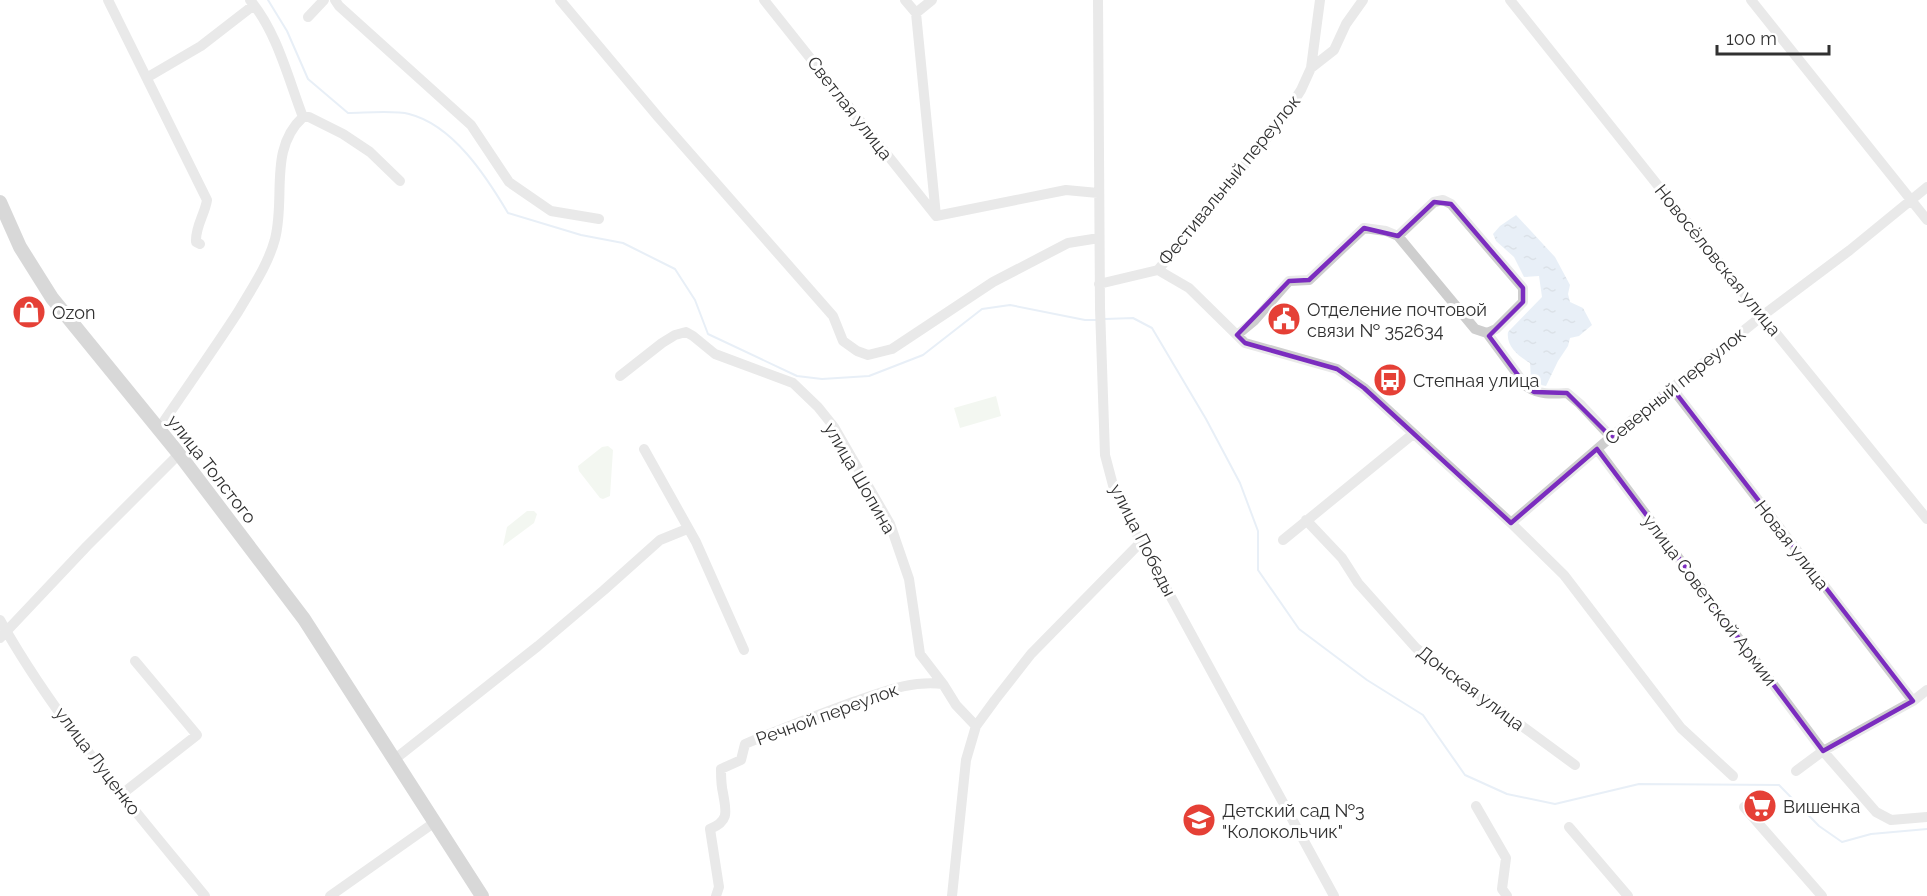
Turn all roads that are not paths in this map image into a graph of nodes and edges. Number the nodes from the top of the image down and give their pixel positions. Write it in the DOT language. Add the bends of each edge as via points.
graph roads {
  1 [pos="108,0"];
  2 [pos="324,0"];
  3 [pos="335,0"];
  4 [pos="560,0"];
  5 [pos="764,0"];
  6 [pos="905,0"];
  7 [pos="932,0"];
  8 [pos="1098,0"];
  9 [pos="1320,0"];
  10 [pos="1363,0"];
  11 [pos="1510,0"];
  12 [pos="1751,0"];
  13 [pos="252,3"];
  14 [pos="916,13"];
  15 [pos="308,17"];
  16 [pos="1311,68"];
  17 [pos="148,77"];
  18 [pos="303,117"];
  19 [pos="400,181"];
  20 [pos="1927,187"];
  21 [pos="1098,193"];
  22 [pos="1911,199"];
  23 [pos="0,202"];
  24 [pos="936,216"];
  25 [pos="599,219"];
  26 [pos="1927,220"];
  27 [pos="1398,236"];
  28 [pos="1098,238"];
  29 [pos="200,244"];
  30 [pos="1158,270"];
  31 [pos="1099,284"];
  32 [pos="1762,316"];
  33 [pos="1487,333"];
  34 [pos="1237,335"];
  35 [pos="620,376"];
  36 [pos="1672,388"];
  37 [pos="158,430"];
  38 [pos="1413,434"];
  39 [pos="1611,437"];
  40 [pos="644,448"];
  41 [pos="1597,449"];
  42 [pos="178,454"];
  43 [pos="1927,519"];
  44 [pos="1306,520"];
  45 [pos="1511,523"];
  46 [pos="687,528"];
  47 [pos="1283,540"];
  48 [pos="1141,542"];
  49 [pos="0,620"];
  50 [pos="3,635"];
  51 [pos="744,651"];
  52 [pos="135,661"];
  53 [pos="943,684"];
  54 [pos="1927,690"];
  55 [pos="1913,701"];
  56 [pos="976,726"];
  57 [pos="1823,751"];
  58 [pos="395,759"];
  59 [pos="1575,765"];
  60 [pos="1796,771"];
  61 [pos="1733,776"];
  62 [pos="122,794"];
  63 [pos="1476,806"];
  64 [pos="1744,807"];
  65 [pos="1927,817"];
  66 [pos="435,822"];
  67 [pos="1569,827"];
  68 [pos="205,896"];
  69 [pos="330,896"];
  70 [pos="482,896"];
  71 [pos="716,896"];
  72 [pos="951,896"];
  73 [pos="1334,896"];
  74 [pos="1507,896"];
  75 [pos="1628,896"];
  76 [pos="1822,896"];
  1 -- 17 [label="street"];
  2 -- 15 [label="street"];
  3 -- 25 [label="street" via="471,125 509,182 551,211"];
  4 -- 28 [label="street" via="833,316 843,341 857,351 868,355 892,349 993,282 1068,243"];
  5 -- 24 [label="street, Светлая улица"];
  6 -- 14 [label="street"];
  7 -- 14 [label="street"];
  8 -- 21 [label="street, улица Победы"];
  9 -- 16 [label="street, Фестивальный переулок"];
  10 -- 16 [label="street, Фестивальный переулок" via="1334,50"];
  11 -- 32 [label="street, Новосёловская улица"];
  12 -- 22 [label="street"];
  13 -- 17 [label="street" via="201,46"];
  13 -- 18 [label="street" via="275,43"];
  14 -- 24 [label="street"];
  16 -- 30 [label="street, Фестивальный переулок" via="1281,121"];
  17 -- 29 [label="street" via="207,200 196,233 196,242"];
  18 -- 19 [label="street" via="343,134 370,152"];
  18 -- 37 [label="street" via="284,144 276,238 261,274"];
  20 -- 22 [label="street, Северный переулок"];
  21 -- 24 [label="street" via="1066,190"];
  21 -- 28 [label="street, улица Победы"];
  22 -- 26 [label="street"];
  22 -- 32 [label="street, Северный переулок"];
  23 -- 37 [label="main road, улица Толстого" via="20,247 52,298"];
  27 -- 33 [label="street" via="1475,329"];
  27 -- 33 [label="street" via="1434,202 1443,200 1450,204 1523,288 1523,302"];
  27 -- 34 [label="street" via="1364,228 1309,280 1289,281"];
  28 -- 31 [label="street, улица Победы"];
  30 -- 31 [label="street, Фестивальный переулок"];
  30 -- 34 [label="street" via="1189,288"];
  31 -- 48 [label="street, улица Победы" via="1105,455 1114,489"];
  32 -- 36 [label="street, Северный переулок"];
  32 -- 43 [label="street, Новосёловская улица"];
  33 -- 39 [label="street" via="1526,386 1534,392 1568,393"];
  34 -- 38 [label="street" via="1245,343 1337,369 1364,388"];
  35 -- 53 [label="street, улица Шопина" via="662,343 686,332 715,354 793,383 834,427 890,524 909,579 920,654"];
  36 -- 39 [label="street, Северный переулок"];
  36 -- 55 [label="street, Новая улица"];
  37 -- 42 [label="main road, улица Толстого"];
  38 -- 44 [label="street"];
  38 -- 45 [label="street"];
  39 -- 41 [label="street, Северный переулок"];
  40 -- 46 [label="street"];
  41 -- 45 [label="street, Северный переулок"];
  41 -- 57 [label="street, улица Советской Армии"];
  42 -- 50 [label="street"];
  42 -- 58 [label="main road, улица Толстого" via="304,619"];
  44 -- 47 [label="street"];
  44 -- 59 [label="street, Донская улица" via="1416,648"];
  45 -- 61 [label="street" via="1564,575 1681,728"];
  46 -- 51 [label="street"];
  46 -- 58 [label="street" via="660,540 538,646"];
  48 -- 56 [label="street" via="1031,654"];
  48 -- 73 [label="street, улица Победы"];
  49 -- 50 [label="street, улица Луценко"];
  50 -- 62 [label="street, улица Луценко"];
  52 -- 62 [label="street" via="197,735"];
  53 -- 56 [label="street, улица Шопина"];
  53 -- 71 [label="street, Речной переулок" via="901,686 745,744 741,760 722,769 726,813 718,826 710,829 719,887"];
  54 -- 55 [label="street"];
  55 -- 57 [label="street"];
  56 -- 72 [label="street" via="966,760"];
  57 -- 60 [label="street"];
  57 -- 65 [label="street, улица Советской Армии" via="1876,812 1891,820"];
  58 -- 66 [label="main road, улица Толстого"];
  62 -- 68 [label="street, улица Луценко"];
  63 -- 74 [label="street" via="1506,858 1502,889"];
  64 -- 76 [label="street"];
  66 -- 69 [label="street"];
  66 -- 70 [label="main road, улица Толстого"];
  67 -- 75 [label="street"];
}
